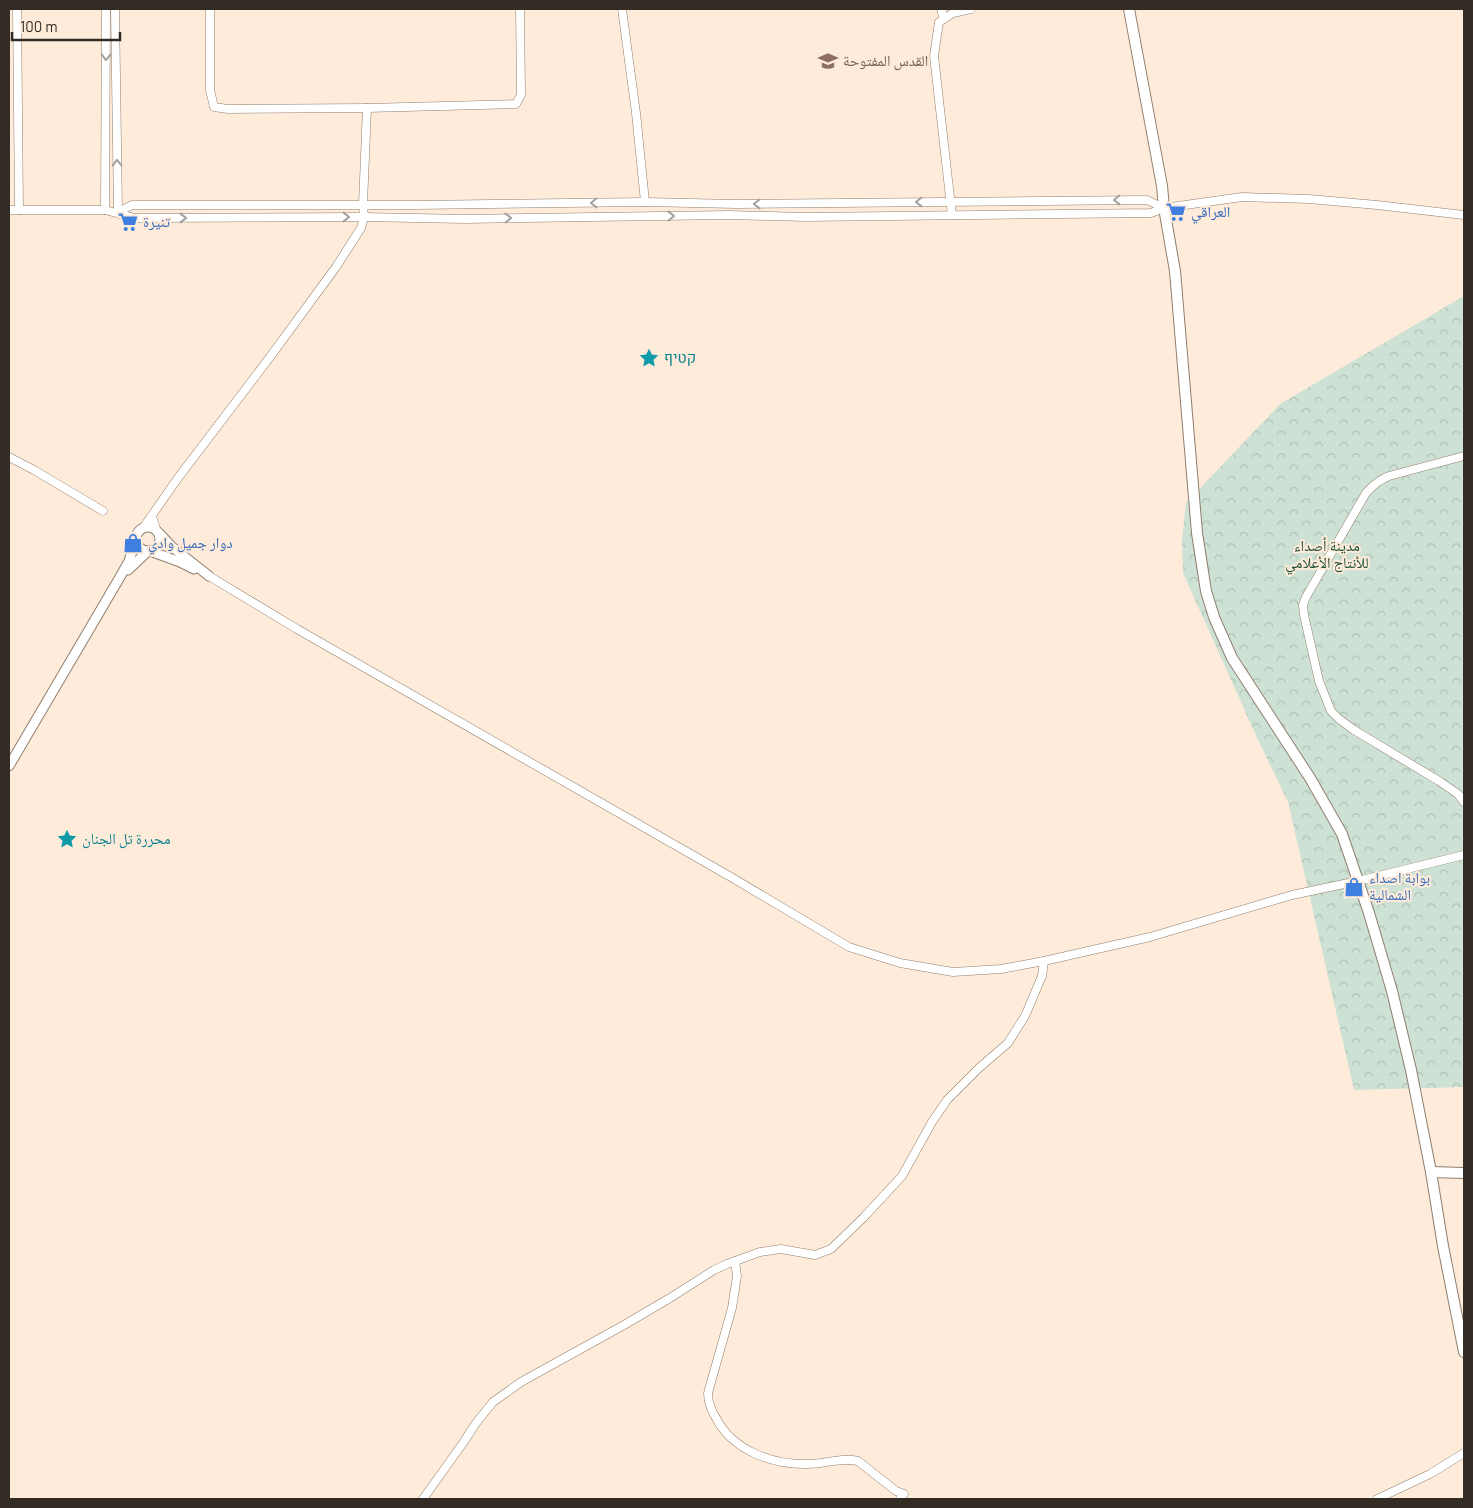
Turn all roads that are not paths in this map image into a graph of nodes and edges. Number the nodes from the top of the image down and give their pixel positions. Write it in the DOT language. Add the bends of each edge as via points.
graph roads {
  1 [pos="17,9"];
  2 [pos="106,9"];
  3 [pos="115,9"];
  4 [pos="210,9"];
  5 [pos="520,9"];
  6 [pos="622,9"];
  7 [pos="941,9"];
  8 [pos="971,9"];
  9 [pos="1129,9"];
  10 [pos="944,19"];
  11 [pos="9,100"];
  12 [pos="18,100"];
  13 [pos="367,108"];
  14 [pos="950,201"];
  15 [pos="645,202"];
  16 [pos="363,204"];
  17 [pos="1164,208"];
  18 [pos="9,210"];
  19 [pos="19,210"];
  20 [pos="105,210"];
  21 [pos="118,212"];
  22 [pos="952,215"];
  23 [pos="1464,215"];
  24 [pos="364,217"];
  25 [pos="1464,456"];
  26 [pos="9,457"];
  27 [pos="102,511"];
  28 [pos="152,516"];
  29 [pos="143,528"];
  30 [pos="158,532"];
  31 [pos="136,538"];
  32 [pos="149,551"];
  33 [pos="209,576"];
  34 [pos="120,577"];
  35 [pos="9,766"];
  36 [pos="1464,802"];
  37 [pos="1464,855"];
  38 [pos="1358,881"];
  39 [pos="1044,961"];
  40 [pos="1432,1172"];
  41 [pos="1464,1173"];
  42 [pos="735,1261"];
  43 [pos="1464,1352"];
  44 [pos="1464,1452"];
  45 [pos="423,1499"];
  46 [pos="900,1499"];
  47 [pos="1377,1499"];
  1 -- 12 [label="street"];
  2 -- 20 [label="street, one-way"];
  21 -- 3 [label="street, one-way"];
  4 -- 13 [label="street" via="210,90 214,107"];
  5 -- 13 [label="street" via="521,95 516,104"];
  6 -- 15 [label="street"];
  7 -- 10 [label="street"];
  8 -- 10 [label="street" via="953,13"];
  9 -- 17 [label="main road"];
  10 -- 14 [label="street" via="939,22 934,56"];
  11 -- 12 [label="street"];
  12 -- 19 [label="street"];
  13 -- 16 [label="street"];
  14 -- 15 [label="street, one-way"];
  17 -- 14 [label="street, one-way" via="1147,200"];
  14 -- 22 [label="street"];
  15 -- 16 [label="street, one-way"];
  16 -- 21 [label="street" via="132,204"];
  16 -- 24 [label="street"];
  17 -- 22 [label="street" via="1151,214"];
  17 -- 23 [label="street" via="1242,197 1309,199"];
  17 -- 38 [label="main road" via="1175,271 1197,533 1209,601 1232,658 1310,778 1342,834"];
  18 -- 19 [label="street"];
  19 -- 20 [label="street"];
  20 -- 21 [label="street"];
  21 -- 24 [label="street, one-way" via="135,218"];
  24 -- 22 [label="street, one-way"];
  24 -- 28 [label="street" via="361,228 336,268"];
  25 -- 36 [label="street" via="1382,478 1372,487 1331,552 1303,605 1319,681 1331,711 1354,730 1458,794"];
  26 -- 27 [label="street"];
  28 -- 29 [label="street"];
  28 -- 30 [label="street"];
  29 -- 30 [label="street" via="149,527"];
  29 -- 31 [label="street"];
  30 -- 32 [label="street" via="159,545"];
  30 -- 33 [label="street"];
  31 -- 32 [label="street" via="139,547"];
  31 -- 34 [label="street"];
  32 -- 33 [label="street"];
  32 -- 34 [label="street"];
  33 -- 39 [label="street" via="849,947 900,963 953,972 1001,969"];
  34 -- 35 [label="street"];
  37 -- 38 [label="street"];
  38 -- 39 [label="street" via="1292,895 1150,937"];
  38 -- 40 [label="main road" via="1392,991"];
  39 -- 42 [label="street" via="1042,976 1025,1016 1008,1043 947,1100 902,1176 864,1217 831,1249 815,1255 781,1249"];
  40 -- 41 [label="main road"];
  40 -- 43 [label="main road"];
  42 -- 45 [label="street" via="714,1270 624,1326 521,1382 493,1402"];
  42 -- 46 [label="street" via="737,1276 733,1300 708,1393 719,1425 738,1444 776,1461 811,1464 858,1461 904,1494"];
  44 -- 47 [label="street" via="1430,1474"];
}
